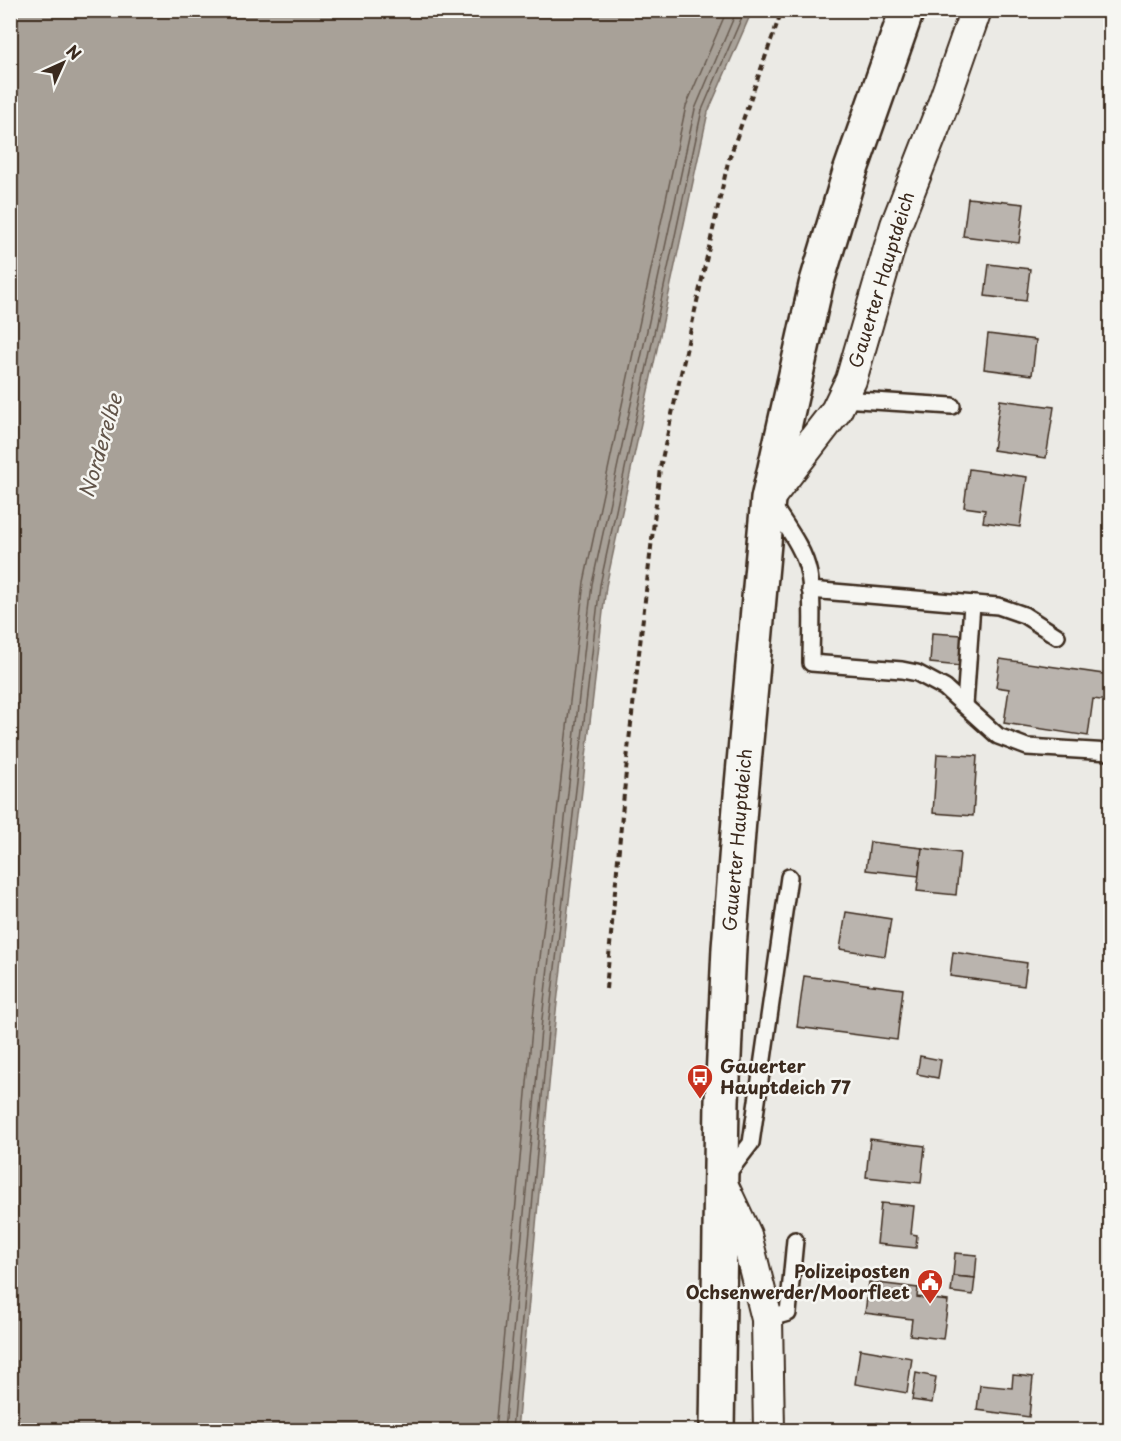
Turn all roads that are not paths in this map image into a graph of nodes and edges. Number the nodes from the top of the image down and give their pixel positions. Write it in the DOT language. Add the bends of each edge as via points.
graph roads {
  1 [pos="907,10"];
  2 [pos="976,10"];
  3 [pos="842,399"];
  4 [pos="952,405"];
  5 [pos="768,499"];
  6 [pos="810,590"];
  7 [pos="972,604"];
  8 [pos="1058,636"];
  9 [pos="965,705"];
  10 [pos="1110,752"];
  11 [pos="789,877"];
  12 [pos="721,1182"];
  13 [pos="795,1240"];
  14 [pos="767,1318"];
  15 [pos="717,1431"];
  16 [pos="769,1431"];
  1 -- 5 [label="street, Gauerter Hauptdeich" via="850,172 816,285"];
  2 -- 3 [label="street, Gauerter Hauptdeich" via="896,225"];
  3 -- 4 [label="lane"];
  3 -- 5 [label="street, Gauerter Hauptdeich"];
  5 -- 6 [label="lane" via="795,539 808,572"];
  5 -- 12 [label="street, Gauerter Hauptdeich" via="729,948"];
  6 -- 7 [label="lane"];
  6 -- 9 [label="lane" via="811,663 917,673 945,688"];
  7 -- 8 [label="lane" via="998,606 1024,615"];
  7 -- 9 [label="lane"];
  9 -- 10 [label="lane" via="998,736 1027,747"];
  11 -- 12 [label="lane" via="751,1143"];
  12 -- 14 [label="street, Gauerter Hauptdeich" via="746,1235"];
  12 -- 15 [label="street, Gauerter Hauptdeich"];
  13 -- 14 [label="lane" via="788,1313"];
  14 -- 16 [label="street, Gauerter Hauptdeich"];
}
